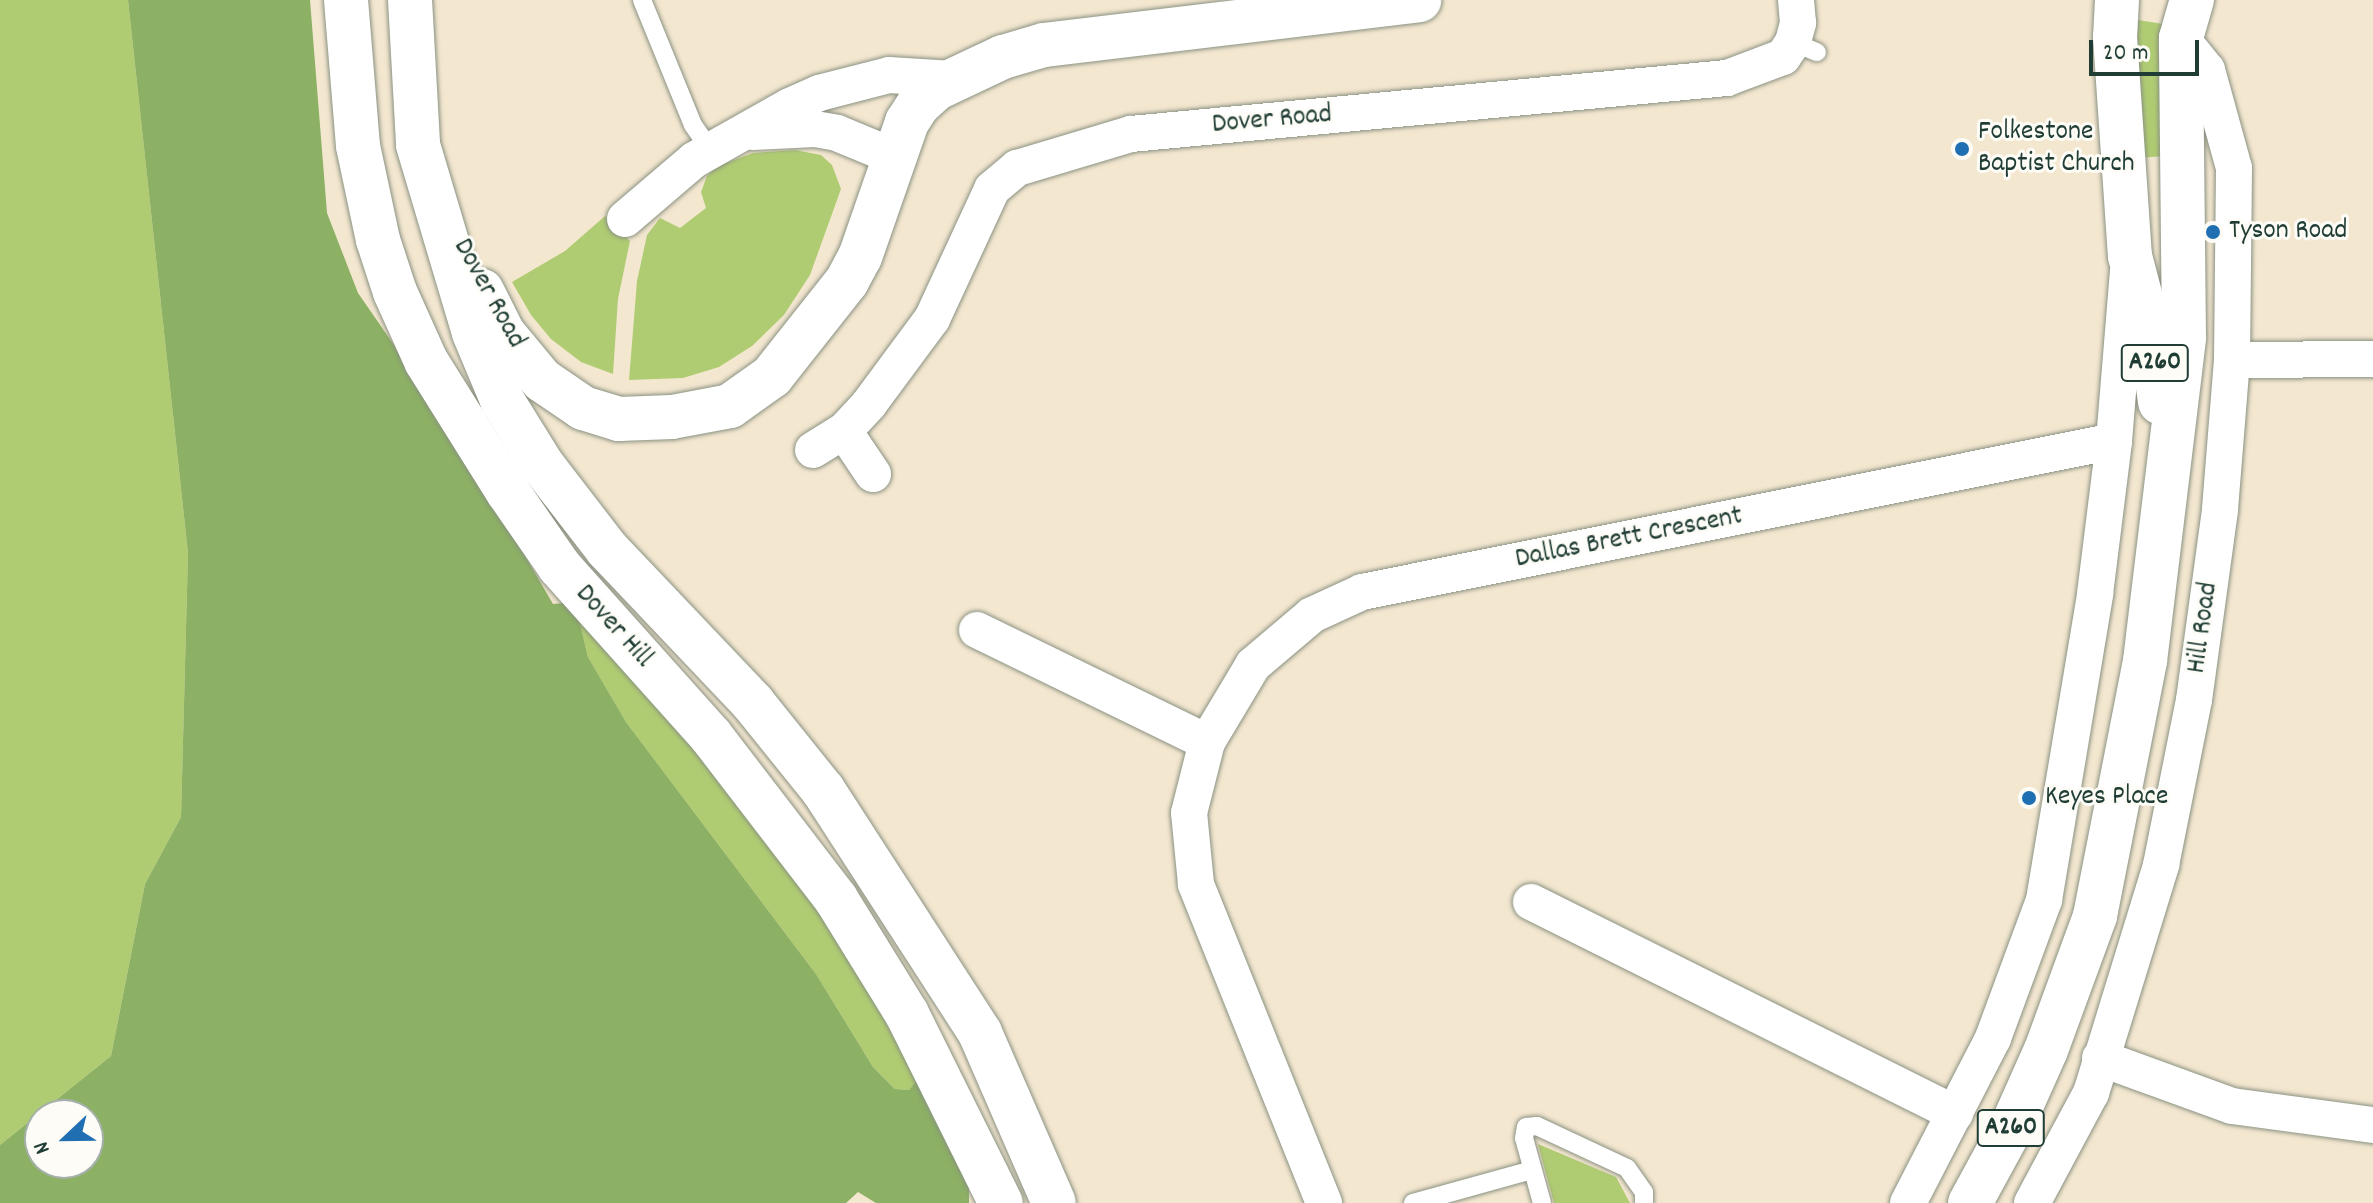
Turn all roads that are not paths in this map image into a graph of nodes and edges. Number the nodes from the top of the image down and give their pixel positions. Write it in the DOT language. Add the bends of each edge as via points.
graph roads {
  1 [pos="346,0"];
  2 [pos="410,0"];
  3 [pos="642,0"];
  4 [pos="1419,0"];
  5 [pos="1796,0"];
  6 [pos="2117,0"];
  7 [pos="2186,19"];
  8 [pos="953,79"];
  9 [pos="724,141"];
  10 [pos="895,157"];
  11 [pos="427,182"];
  12 [pos="625,219"];
  13 [pos="2130,256"];
  14 [pos="2373,359"];
  15 [pos="2232,360"];
  16 [pos="844,431"];
  17 [pos="2114,441"];
  18 [pos="813,450"];
  19 [pos="2169,471"];
  20 [pos="873,474"];
  21 [pos="977,630"];
  22 [pos="1207,742"];
  23 [pos="1531,902"];
  24 [pos="1993,1038"];
  25 [pos="2046,1050"];
  26 [pos="2100,1058"];
  27 [pos="1955,1113"];
  28 [pos="2373,1125"];
  29 [pos="1532,1170"];
  30 [pos="1001,1203"];
  31 [pos="1054,1203"];
  32 [pos="1324,1203"];
  33 [pos="1413,1203"];
  34 [pos="1542,1203"];
  35 [pos="1644,1203"];
  36 [pos="1908,1203"];
  37 [pos="1970,1203"];
  38 [pos="2032,1203"];
  1 -- 30 [label="main road, Dover Hill" via="358,146 372,212 395,292 426,361 559,566 711,736 836,899 907,1014"];
  2 -- 11 [label="main road, Dover Hill" via="418,145"];
  3 -- 9 [label="lane" via="693,125"];
  4 -- 8 [label="main road, Dover Road" via="1044,45"];
  5 -- 16 [label="street, Dover Road" via="1805,47 1727,78 1131,134 1017,168 992,189 932,319"];
  6 -- 13 [label="main road, A260"];
  7 -- 15 [label="street, Hill Road" via="2207,70 2234,168"];
  7 -- 19 [label="main road, A260" via="2184,337"];
  8 -- 9 [label="street, Dover Road" via="889,75 849,84 790,106"];
  8 -- 10 [label="main road, Dover Road" via="918,105"];
  9 -- 10 [label="street" via="786,128 815,129"];
  9 -- 12 [label="street, Dover Road" via="665,200"];
  10 -- 11 [label="main road, Dover Road" via="853,269 772,376 730,406 672,417 619,419 583,408 542,380 503,333"];
  11 -- 31 [label="main road, Dover Hill" via="474,333 502,400 543,466 607,549 753,703 823,790 980,1033"];
  13 -- 17 [label="street"];
  13 -- 19 [label="main road, A260" via="2151,336"];
  14 -- 15 [label="street"];
  15 -- 26 [label="street, Hill Road" via="2220,509 2194,700 2161,865"];
  16 -- 18 [label="street, Dover Road"];
  16 -- 20 [label="street"];
  17 -- 22 [label="street, Dallas Brett Crescent" via="1362,592 1312,615 1253,665"];
  17 -- 24 [label="street" via="2095,594 2044,900"];
  19 -- 25 [label="main road, A260" via="2145,661 2095,916"];
  21 -- 22 [label="street"];
  22 -- 32 [label="street, Dallas Brett Crescent" via="1189,813 1196,884"];
  23 -- 27 [label="street"];
  24 -- 25 [label="street"];
  24 -- 27 [label="street"];
  25 -- 37 [label="main road, A260"];
  26 -- 28 [label="street" via="2232,1106"];
  26 -- 38 [label="street, Hill Road" via="2091,1093"];
  27 -- 36 [label="street"];
  29 -- 33 [label="lane"];
  29 -- 34 [label="lane"];
  29 -- 35 [label="lane" via="1524,1138 1526,1127 1537,1126 1627,1168 1644,1192"];
}
